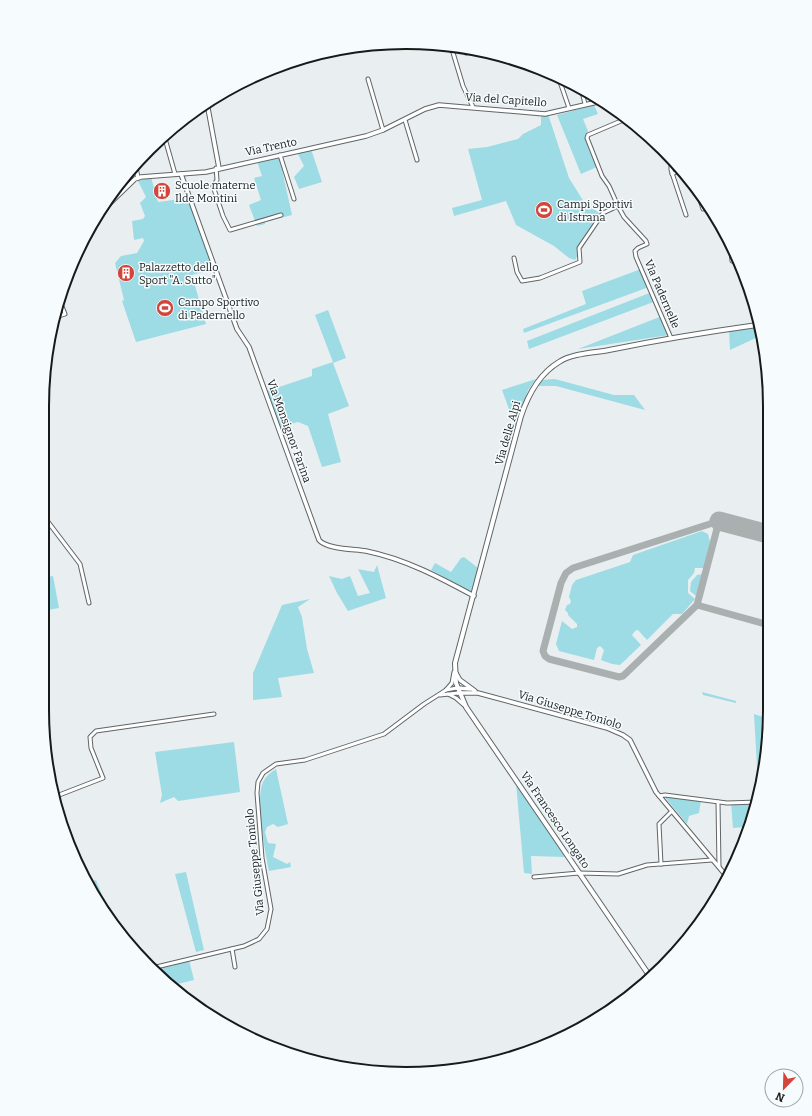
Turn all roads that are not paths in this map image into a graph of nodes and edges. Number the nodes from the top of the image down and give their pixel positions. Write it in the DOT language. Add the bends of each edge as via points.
graph roads {
  1 [pos="453,52"];
  2 [pos="368,79"];
  3 [pos="561,85"];
  4 [pos="583,97"];
  5 [pos="593,103"];
  6 [pos="585,104"];
  7 [pos="432,107"];
  8 [pos="473,107"];
  9 [pos="569,108"];
  10 [pos="208,109"];
  11 [pos="405,120"];
  12 [pos="621,121"];
  13 [pos="384,130"];
  14 [pos="166,143"];
  15 [pos="280,155"];
  16 [pos="417,160"];
  17 [pos="218,168"];
  18 [pos="672,169"];
  19 [pos="137,172"];
  20 [pos="675,172"];
  21 [pos="175,174"];
  22 [pos="181,174"];
  23 [pos="672,174"];
  24 [pos="138,178"];
  25 [pos="119,194"];
  26 [pos="294,199"];
  27 [pos="618,206"];
  28 [pos="686,215"];
  29 [pos="281,216"];
  30 [pos="514,258"];
  31 [pos="63,308"];
  32 [pos="61,315"];
  33 [pos="754,326"];
  34 [pos="671,338"];
  35 [pos="49,523"];
  36 [pos="474,596"];
  37 [pos="89,603"];
  38 [pos="455,668"];
  39 [pos="446,690"];
  40 [pos="472,690"];
  41 [pos="458,691"];
  42 [pos="465,692"];
  43 [pos="478,693"];
  44 [pos="448,694"];
  45 [pos="438,695"];
  46 [pos="462,700"];
  47 [pos="466,707"];
  48 [pos="214,714"];
  49 [pos="59,795"];
  50 [pos="659,796"];
  51 [pos="718,802"];
  52 [pos="751,802"];
  53 [pos="672,811"];
  54 [pos="712,860"];
  55 [pos="661,864"];
  56 [pos="719,867"];
  57 [pos="580,873"];
  58 [pos="724,873"];
  59 [pos="534,877"];
  60 [pos="232,949"];
  61 [pos="159,966"];
  62 [pos="235,966"];
  63 [pos="647,972"];
  1 -- 8 [label="street" via="463,86"];
  2 -- 13 [label="street"];
  3 -- 9 [label="street"];
  4 -- 6 [label="street"];
  5 -- 6 [label="street, Via del Capitello"];
  6 -- 9 [label="street, Via del Capitello"];
  7 -- 8 [label="street, Via del Capitello"];
  7 -- 11 [label="street, Via Trento"];
  8 -- 9 [label="street, Via del Capitello" via="537,114"];
  10 -- 17 [label="street"];
  11 -- 13 [label="street, Via Trento"];
  11 -- 16 [label="street"];
  12 -- 27 [label="street, Via Padernelle" via="588,135 587,138 602,176"];
  13 -- 15 [label="street, Via Trento"];
  14 -- 21 [label="street"];
  15 -- 17 [label="street, Via Trento"];
  15 -- 26 [label="street"];
  17 -- 22 [label="street, Via Trento"];
  17 -- 29 [label="street" via="217,180 213,186 230,230"];
  18 -- 23 [label="street"];
  19 -- 24 [label="street"];
  20 -- 23 [label="street"];
  21 -- 22 [label="street, Via Trento"];
  21 -- 24 [label="street, Via Trento"];
  22 -- 36 [label="street, Via Monsignor Farina" via="237,329 252,354 319,540 328,546 402,560"];
  23 -- 28 [label="street"];
  24 -- 25 [label="street"];
  27 -- 30 [label="street" via="603,213 579,248 580,262 540,278 522,281"];
  27 -- 34 [label="street, Via Padernelle" via="646,241 647,244 635,251 636,257"];
  31 -- 32 [label="street" via="65,314"];
  33 -- 34 [label="main road, Via delle Alpi"];
  34 -- 36 [label="main road, Via delle Alpi" via="567,358 550,368 537,383 520,416"];
  35 -- 37 [label="street" via="80,564"];
  36 -- 38 [label="main road, Via delle Alpi"];
  38 -- 39 [label="street" via="452,683"];
  38 -- 40 [label="street, Via Giuseppe Toniolo" via="460,680"];
  38 -- 41 [label="main road, Via Francesco Longato"];
  39 -- 41 [label="street, Via Giuseppe Toniolo"];
  39 -- 45 [label="street, Via Giuseppe Toniolo"];
  40 -- 41 [label="street"];
  40 -- 43 [label="street, Via Giuseppe Toniolo"];
  41 -- 42 [label="street, Via Giuseppe Toniolo"];
  41 -- 44 [label="street, Via Giuseppe Toniolo"];
  41 -- 46 [label="main road, Via Francesco Longato"];
  42 -- 43 [label="street, Via Giuseppe Toniolo"];
  42 -- 46 [label="street"];
  43 -- 50 [label="street, Via Giuseppe Toniolo" via="624,734 630,740"];
  44 -- 45 [label="street, Via Giuseppe Toniolo"];
  44 -- 47 [label="street" via="459,699"];
  45 -- 60 [label="street, Via Giuseppe Toniolo" via="380,736 305,760 276,764 263,772 257,787 258,822 271,914 267,929 259,939"];
  46 -- 47 [label="main road, Via Francesco Longato"];
  47 -- 57 [label="main road, Via Francesco Longato"];
  48 -- 49 [label="street" via="96,731 90,737 91,748 103,778"];
  50 -- 51 [label="street"];
  50 -- 53 [label="street, Via Giuseppe Toniolo"];
  51 -- 52 [label="street"];
  51 -- 56 [label="street"];
  53 -- 54 [label="street, Via Giuseppe Toniolo"];
  53 -- 55 [label="street" via="659,824"];
  54 -- 55 [label="street"];
  54 -- 56 [label="street, Via Giuseppe Toniolo"];
  55 -- 57 [label="street" via="647,865 618,874"];
  56 -- 58 [label="street, Via Giuseppe Toniolo"];
  57 -- 59 [label="street"];
  57 -- 63 [label="main road, Via Francesco Longato"];
  60 -- 61 [label="street, Via Giuseppe Toniolo"];
  60 -- 62 [label="street"];
}
